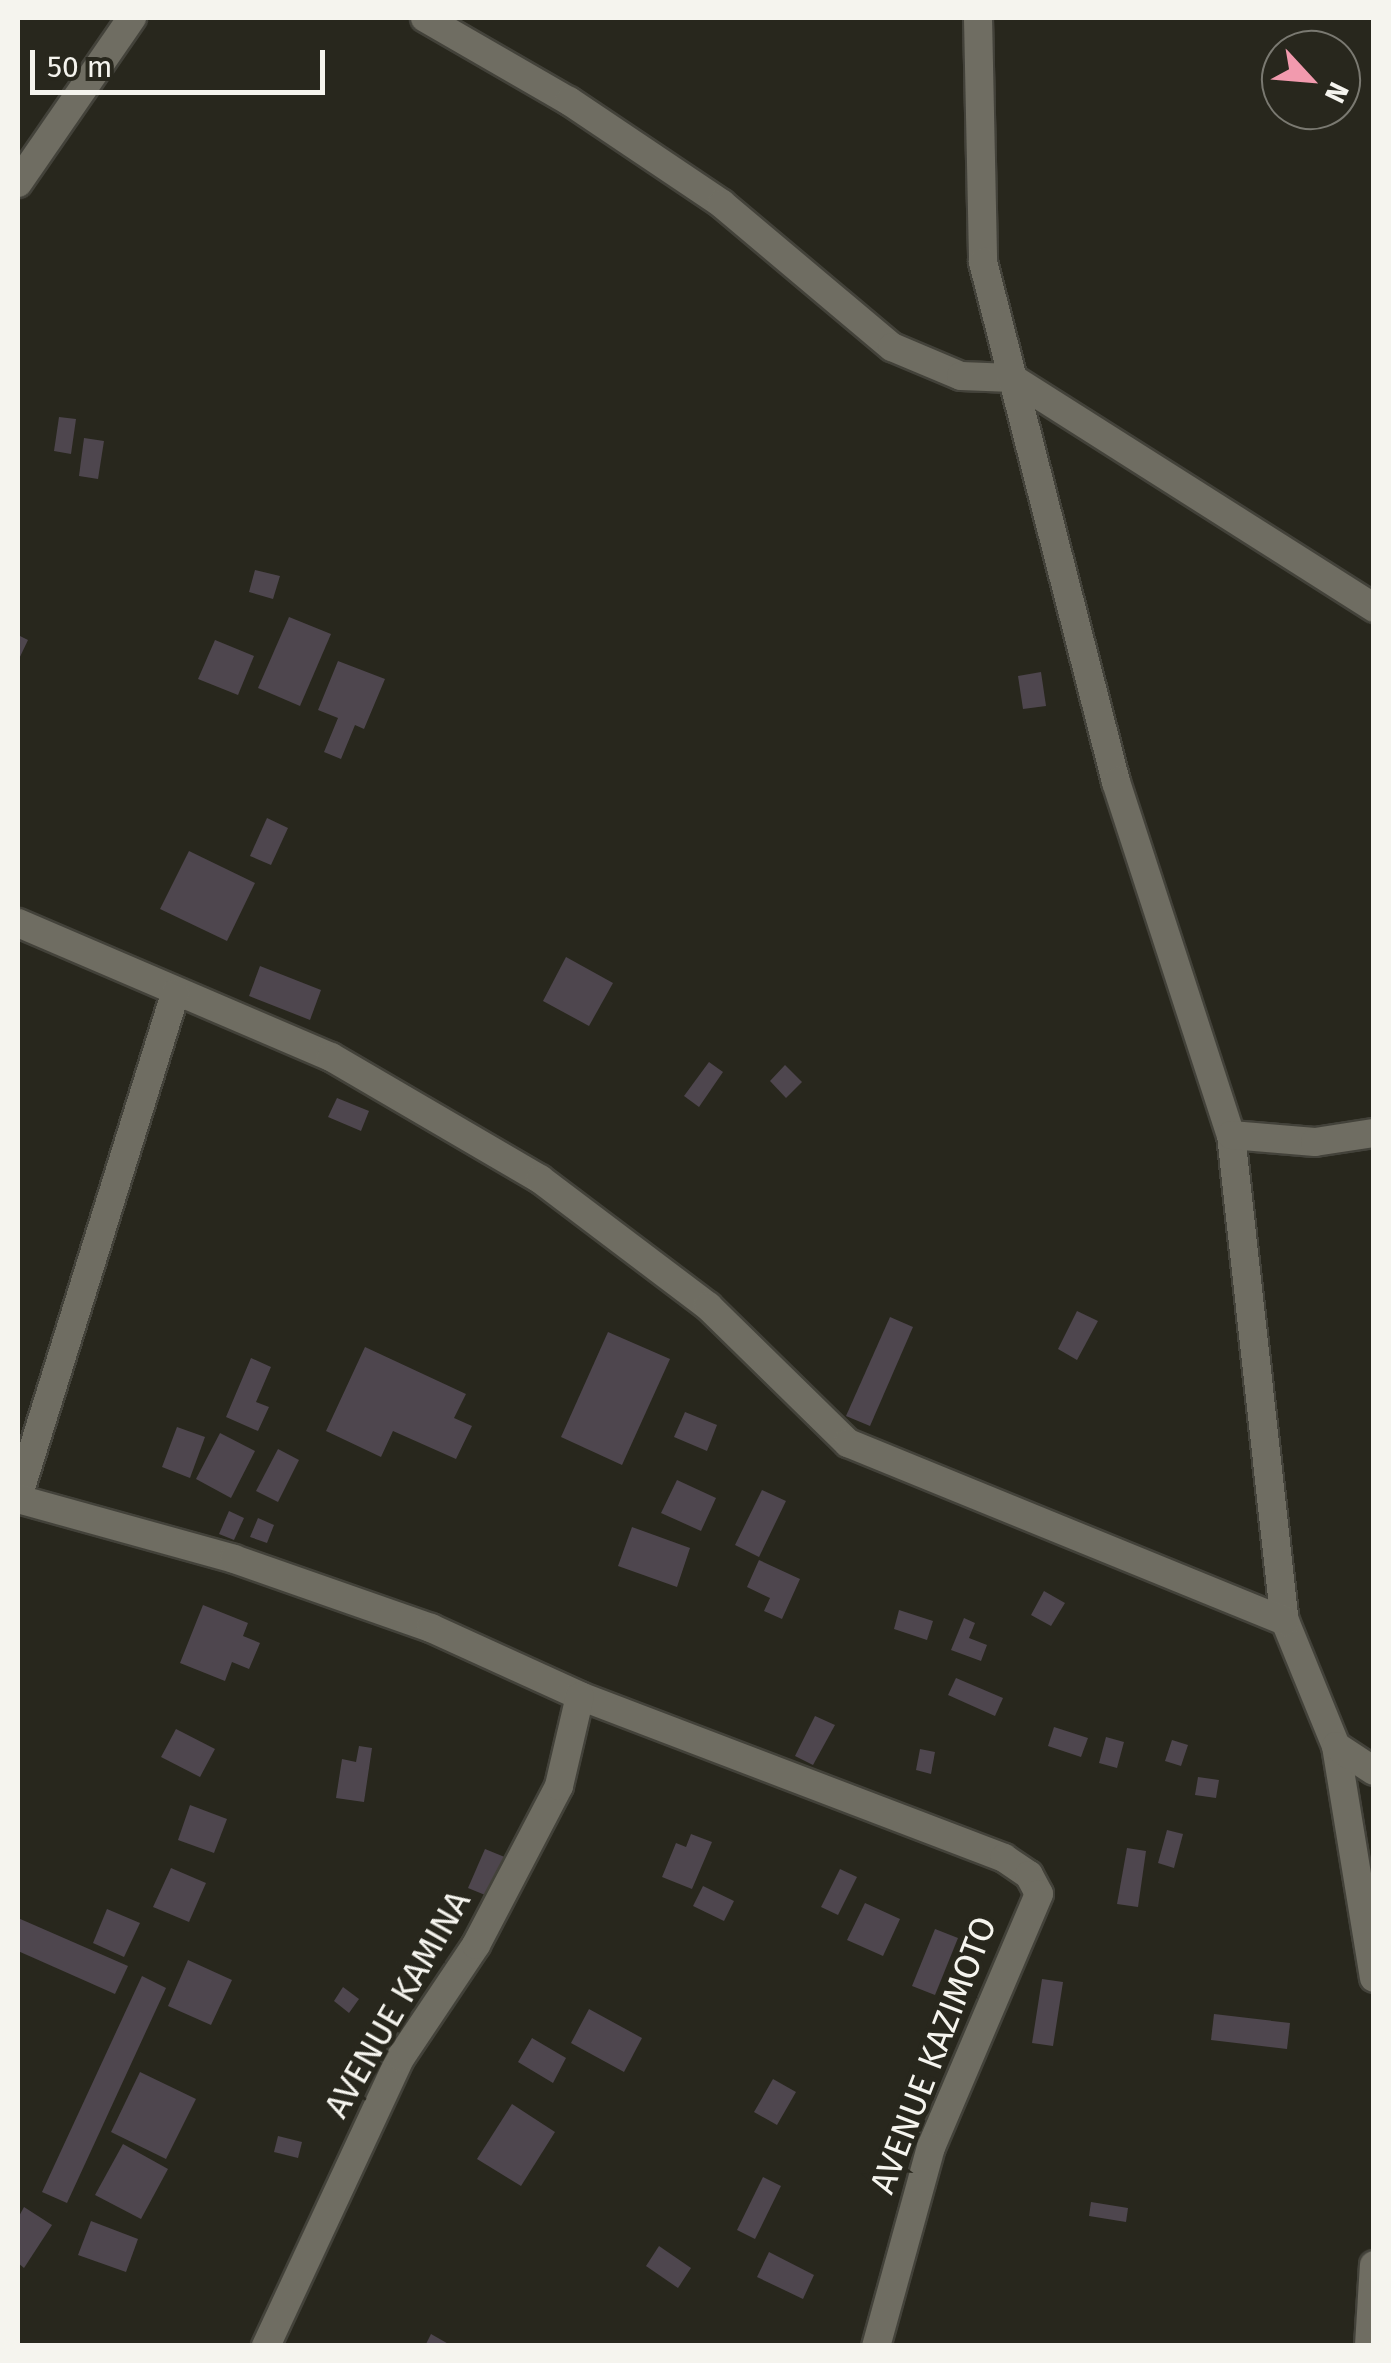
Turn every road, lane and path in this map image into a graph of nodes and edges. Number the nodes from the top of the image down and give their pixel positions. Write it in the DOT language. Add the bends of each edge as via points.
graph roads {
  1 [pos="132,18"];
  2 [pos="425,18"];
  3 [pos="978,18"];
  4 [pos="18,184"];
  5 [pos="1012,378"];
  6 [pos="1374,608"];
  7 [pos="18,924"];
  8 [pos="175,994"];
  9 [pos="1374,1133"];
  10 [pos="1230,1134"];
  11 [pos="18,1498"];
  12 [pos="1285,1621"];
  13 [pos="580,1696"];
  14 [pos="1336,1746"];
  15 [pos="1374,1771"];
  16 [pos="1374,1978"];
  17 [pos="1374,2264"];
  18 [pos="266,2346"];
  19 [pos="876,2346"];
  20 [pos="1369,2346"];
  1 -- 4 [label="street"];
  2 -- 5 [label="street" via="722,204 892,346 960,376"];
  3 -- 5 [label="street" via="983,262"];
  5 -- 6 [label="street"];
  5 -- 10 [label="street" via="1116,782"];
  7 -- 8 [label="street"];
  8 -- 11 [label="street"];
  8 -- 12 [label="street" via="331,1057 540,1178 708,1306 848,1443"];
  9 -- 10 [label="street" via="1315,1142"];
  10 -- 12 [label="street"];
  11 -- 13 [label="street" via="234,1560 413,1622"];
  12 -- 14 [label="street"];
  13 -- 18 [label="street, AVENUE KAMINA" via="559,1786 476,1944 402,2058"];
  13 -- 19 [label="street, AVENUE KAZIMOTO" via="1004,1858 1029,1876 1038,1894 931,2147"];
  14 -- 15 [label="street"];
  14 -- 16 [label="street"];
  17 -- 20 [label="street"];
}
